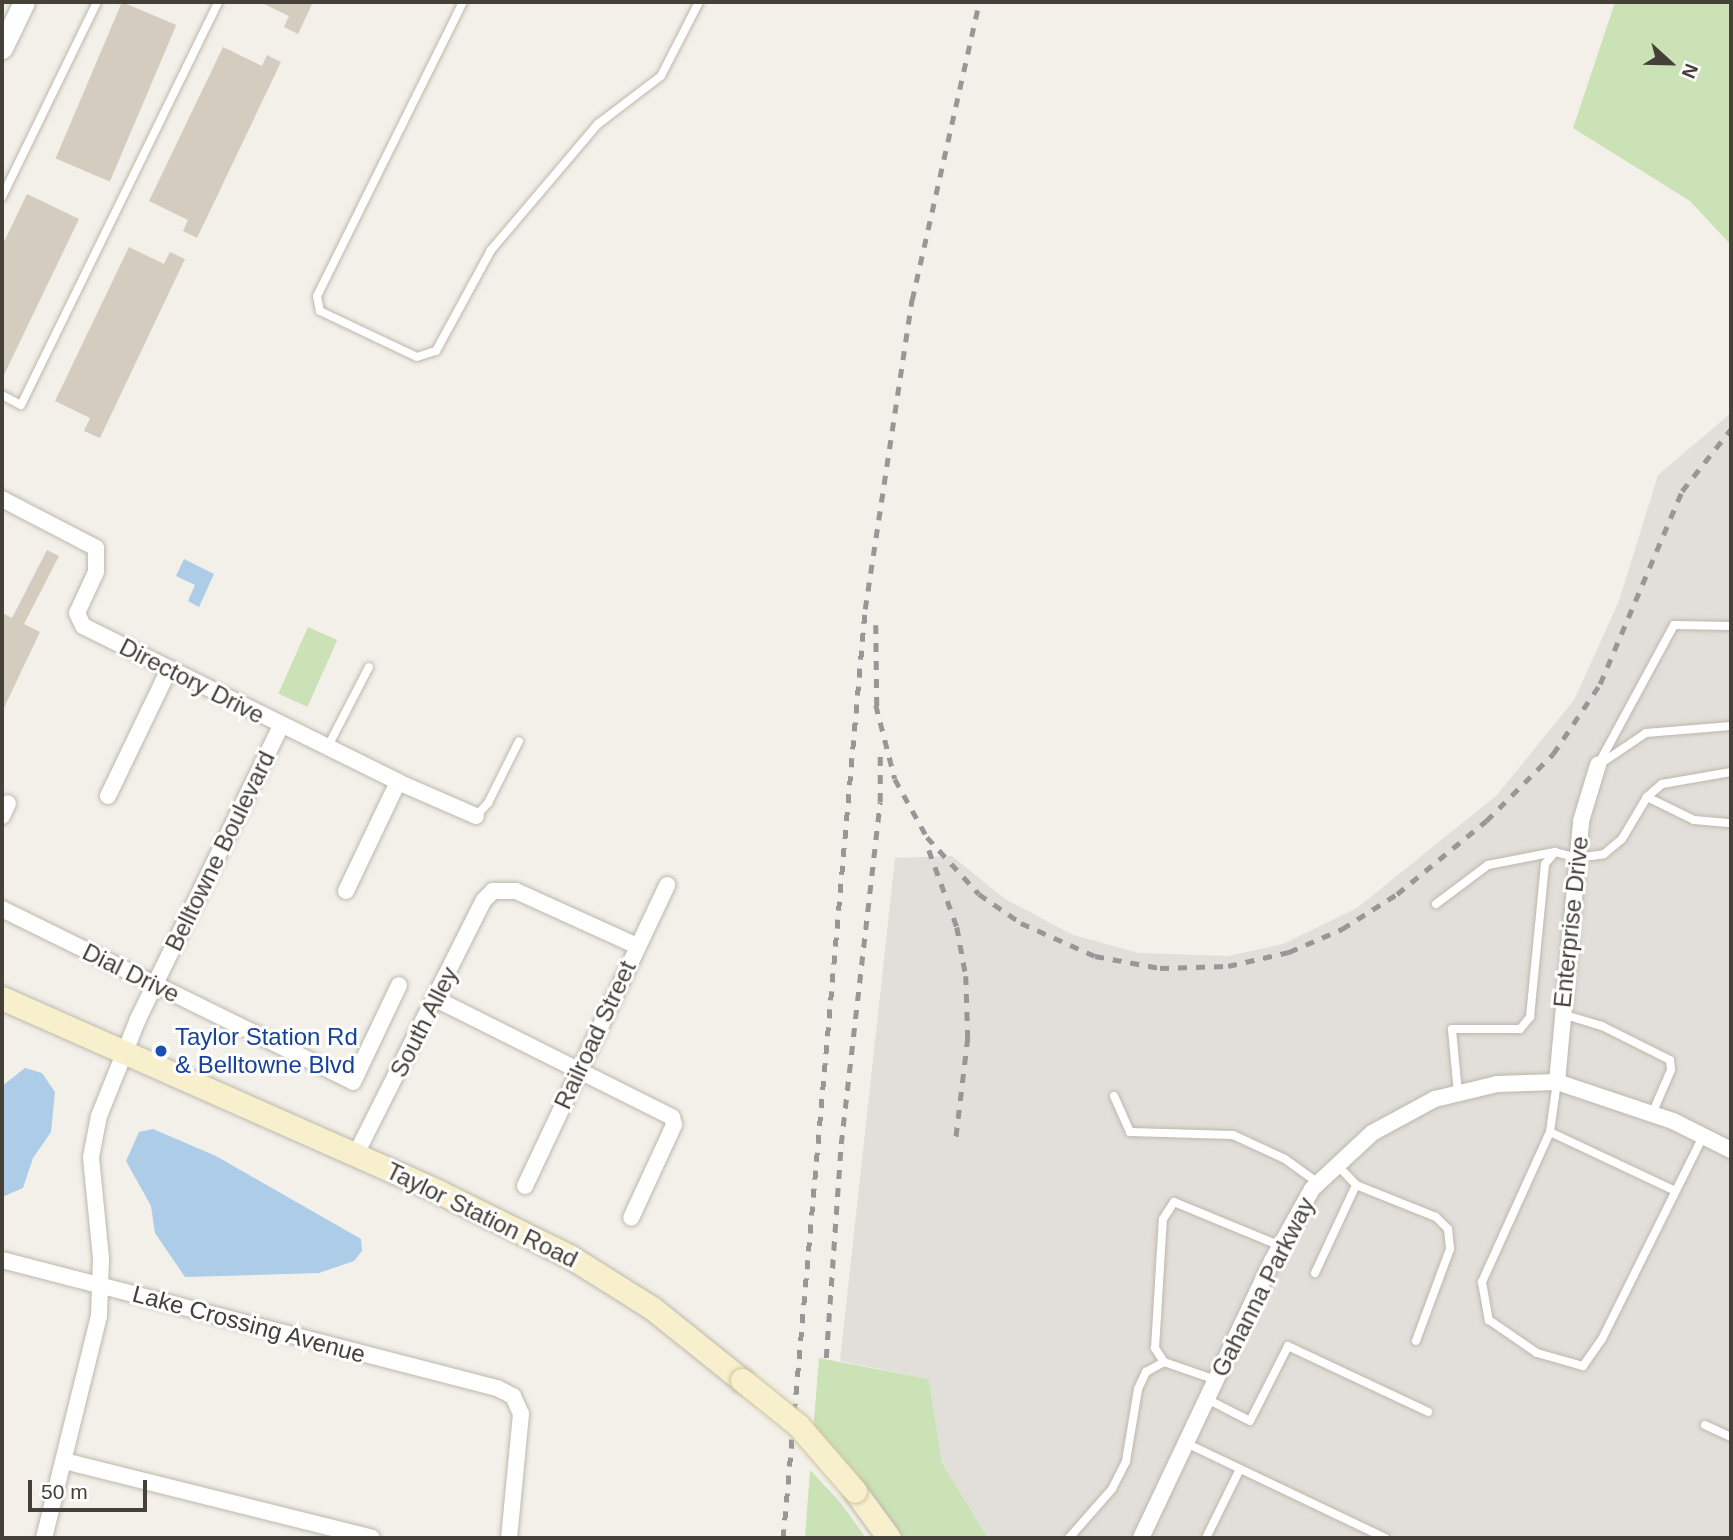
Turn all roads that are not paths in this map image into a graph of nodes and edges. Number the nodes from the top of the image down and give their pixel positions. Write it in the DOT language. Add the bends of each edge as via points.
graph roads {
  1 [pos="24,2"];
  2 [pos="97,2"];
  3 [pos="218,2"];
  4 [pos="463,2"];
  5 [pos="699,2"];
  6 [pos="2,48"];
  7 [pos="2,197"];
  8 [pos="2,395"];
  9 [pos="2,499"];
  10 [pos="1731,626"];
  11 [pos="369,667"];
  12 [pos="169,669"];
  13 [pos="282,726"];
  14 [pos="1731,726"];
  15 [pos="519,741"];
  16 [pos="327,748"];
  17 [pos="1598,765"];
  18 [pos="1731,772"];
  19 [pos="398,782"];
  20 [pos="108,796"];
  21 [pos="1647,797"];
  22 [pos="476,816"];
  23 [pos="1731,823"];
  24 [pos="1555,852"];
  25 [pos="1577,858"];
  26 [pos="667,885"];
  27 [pos="346,891"];
  28 [pos="1436,904"];
  29 [pos="2,909"];
  30 [pos="637,946"];
  31 [pos="155,985"];
  32 [pos="399,985"];
  33 [pos="2,998"];
  34 [pos="436,999"];
  35 [pos="1562,1014"];
  36 [pos="124,1052"];
  37 [pos="578,1070"];
  38 [pos="1557,1082"];
  39 [pos="1458,1093"];
  40 [pos="1114,1096"];
  41 [pos="1652,1114"];
  42 [pos="1550,1132"];
  43 [pos="1703,1136"];
  44 [pos="1731,1150"];
  45 [pos="356,1154"];
  46 [pos="1337,1165"];
  47 [pos="1318,1183"];
  48 [pos="1356,1185"];
  49 [pos="525,1186"];
  50 [pos="1673,1190"];
  51 [pos="631,1218"];
  52 [pos="1281,1246"];
  53 [pos="2,1260"];
  54 [pos="1315,1273"];
  55 [pos="102,1285"];
  56 [pos="1416,1341"];
  57 [pos="1164,1362"];
  58 [pos="1216,1380"];
  59 [pos="1207,1399"];
  60 [pos="1428,1412"];
  61 [pos="1705,1425"];
  62 [pos="1731,1437"];
  63 [pos="1186,1443"];
  64 [pos="64,1461"];
  65 [pos="1240,1469"];
  66 [pos="44,1538"];
  67 [pos="372,1538"];
  68 [pos="509,1538"];
  69 [pos="889,1538"];
  70 [pos="1069,1538"];
  71 [pos="1140,1538"];
  72 [pos="1206,1538"];
  73 [pos="1385,1538"];
  1 -- 6 [label="street"];
  2 -- 7 [label="lane"];
  3 -- 8 [label="lane" via="21,405"];
  4 -- 5 [label="lane" via="317,296 320,311 417,356 436,351 491,250 598,124 661,76"];
  9 -- 12 [label="street, Directory Drive" via="96,548 99,560 78,606 78,621"];
  10 -- 17 [label="lane" via="1713,622 1674,625"];
  11 -- 16 [label="lane"];
  12 -- 13 [label="street, Directory Drive"];
  12 -- 20 [label="street"];
  13 -- 16 [label="street, Directory Drive"];
  13 -- 31 [label="street, Belltowne Boulevard"];
  14 -- 17 [label="lane" via="1646,733"];
  15 -- 22 [label="lane" via="488,803"];
  16 -- 19 [label="street, Directory Drive"];
  17 -- 25 [label="street, Enterprise Drive" via="1581,821"];
  18 -- 21 [label="lane" via="1662,784"];
  19 -- 22 [label="street, Directory Drive"];
  19 -- 27 [label="street"];
  21 -- 23 [label="lane" via="1694,820"];
  21 -- 25 [label="lane" via="1622,839 1604,854"];
  24 -- 25 [label="lane"];
  24 -- 28 [label="lane" via="1488,864"];
  24 -- 39 [label="lane" via="1545,864 1530,1017 1520,1030 1452,1029"];
  25 -- 35 [label="street, Enterprise Drive"];
  26 -- 30 [label="street, Railroad Street"];
  29 -- 31 [label="street, Dial Drive"];
  30 -- 34 [label="street, South Alley" via="516,891 493,891"];
  30 -- 37 [label="street, Railroad Street"];
  31 -- 32 [label="street, Dial Drive" via="353,1082"];
  31 -- 36 [label="street, Belltowne Boulevard"];
  33 -- 36 [label="main road, Taylor Station Road"];
  34 -- 37 [label="street"];
  34 -- 45 [label="street, South Alley"];
  35 -- 38 [label="street, Enterprise Drive"];
  35 -- 41 [label="lane" via="1602,1026 1670,1060 1671,1070"];
  36 -- 45 [label="main road, Taylor Station Road"];
  36 -- 55 [label="street, Belltowne Boulevard" via="99,1116 91,1157"];
  37 -- 49 [label="street, Railroad Street"];
  37 -- 51 [label="street" via="672,1117 670,1136"];
  38 -- 39 [label="street, Gahanna Parkway" via="1497,1084"];
  38 -- 41 [label="street, Gahanna Parkway"];
  38 -- 42 [label="lane"];
  39 -- 46 [label="street, Gahanna Parkway" via="1435,1099 1372,1133"];
  40 -- 47 [label="lane" via="1130,1132 1233,1135 1285,1159"];
  41 -- 43 [label="street, Gahanna Parkway"];
  42 -- 50 [label="lane"];
  42 -- 50 [label="lane" via="1482,1282 1489,1320 1537,1353 1583,1366 1602,1339"];
  43 -- 44 [label="street, Gahanna Parkway"];
  43 -- 50 [label="lane"];
  45 -- 69 [label="main road, Taylor Station Road, bridge" via="607,1277 698,1341 811,1437"];
  46 -- 47 [label="street, Gahanna Parkway"];
  46 -- 48 [label="lane"];
  47 -- 52 [label="street, Gahanna Parkway"];
  48 -- 54 [label="lane"];
  48 -- 56 [label="lane" via="1436,1217 1448,1229 1450,1249"];
  52 -- 57 [label="lane" via="1174,1202 1163,1219 1155,1348"];
  52 -- 58 [label="street, Gahanna Parkway"];
  53 -- 55 [label="street, Lake Crossing Avenue"];
  55 -- 64 [label="street, Belltowne Boulevard" via="99,1316"];
  55 -- 68 [label="street, Lake Crossing Avenue" via="497,1388 513,1396 521,1414"];
  57 -- 58 [label="lane"];
  57 -- 70 [label="lane" via="1146,1372 1138,1390 1126,1461 1112,1489"];
  58 -- 59 [label="street, Gahanna Parkway"];
  59 -- 60 [label="lane" via="1250,1420 1288,1346"];
  59 -- 63 [label="street, Gahanna Parkway"];
  61 -- 62 [label="lane"];
  63 -- 65 [label="lane"];
  63 -- 71 [label="street, Gahanna Parkway"];
  64 -- 66 [label="street, Belltowne Boulevard"];
  64 -- 67 [label="street"];
  65 -- 72 [label="lane"];
  65 -- 73 [label="lane"];
}
